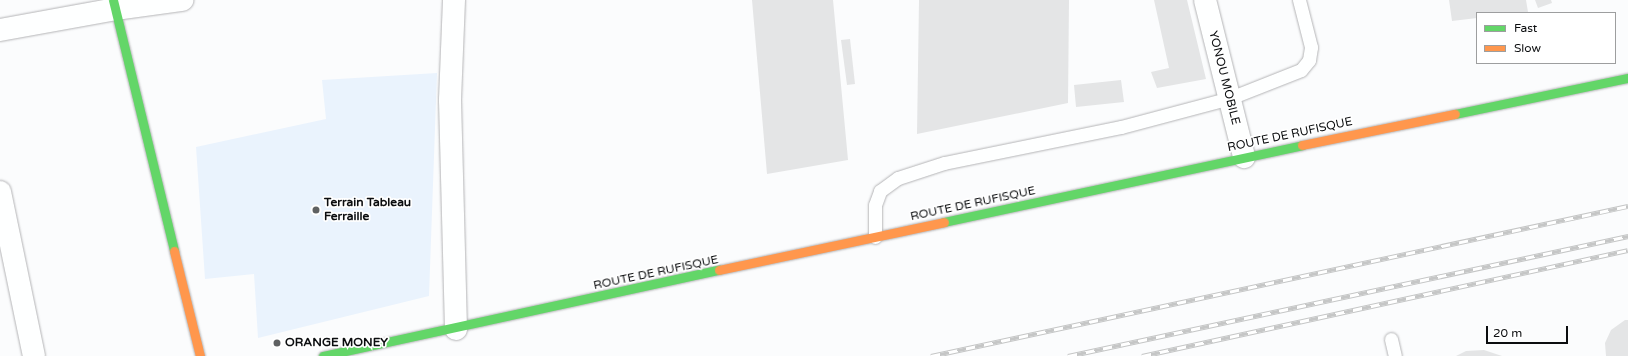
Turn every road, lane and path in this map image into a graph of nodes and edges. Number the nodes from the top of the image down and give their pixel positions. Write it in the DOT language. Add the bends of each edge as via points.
graph roads {
  1 [pos="182,0"];
  2 [pos="454,0"];
  3 [pos="1205,0"];
  4 [pos="1299,0"];
  5 [pos="114,4"];
  6 [pos="0,30"];
  7 [pos="1628,78"];
  8 [pos="1230,98"];
  9 [pos="1244,157"];
  10 [pos="0,192"];
  11 [pos="875,237"];
  12 [pos="456,329"];
  13 [pos="1391,340"];
  14 [pos="34,356"];
  15 [pos="200,356"];
  16 [pos="323,356"];
  17 [pos="1395,356"];
  1 -- 5 [label="street"];
  2 -- 12 [label="street" via="450,100"];
  3 -- 8 [label="street, YONOU MOBILE"];
  4 -- 8 [label="lane" via="1311,47 1309,60 1301,70"];
  5 -- 6 [label="street"];
  5 -- 15 [label="main road"];
  7 -- 9 [label="main road, ROUTE DE RUFISQUE"];
  8 -- 9 [label="street, YONOU MOBILE"];
  8 -- 11 [label="lane" via="1121,127 944,163 898,178 880,192 875,205"];
  9 -- 11 [label="main road, ROUTE DE RUFISQUE"];
  10 -- 14 [label="street"];
  11 -- 12 [label="main road, ROUTE DE RUFISQUE"];
  12 -- 16 [label="main road, ROUTE DE RUFISQUE"];
  13 -- 17 [label="lane"];
}
